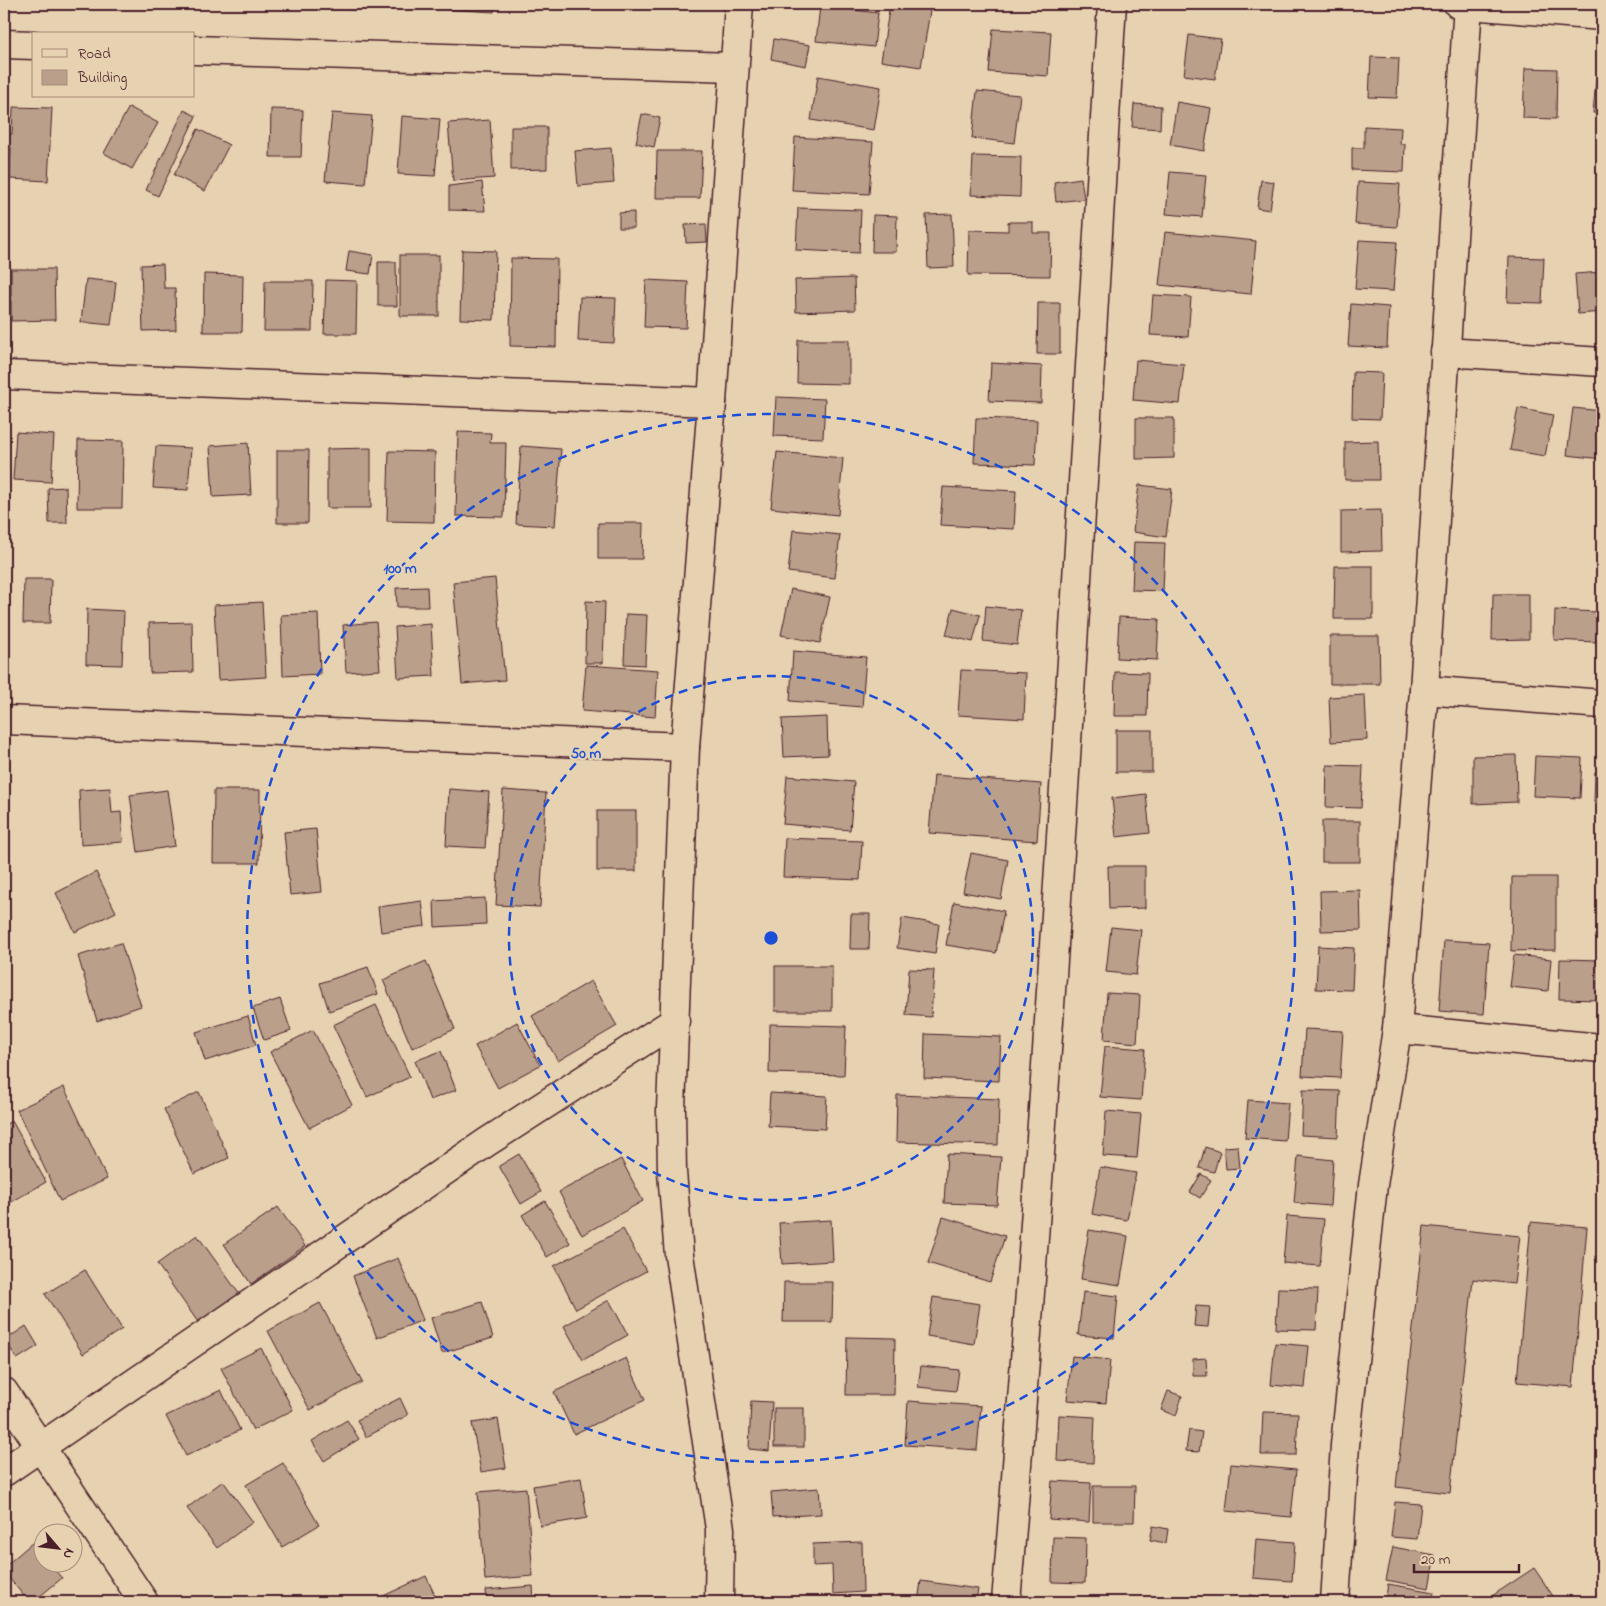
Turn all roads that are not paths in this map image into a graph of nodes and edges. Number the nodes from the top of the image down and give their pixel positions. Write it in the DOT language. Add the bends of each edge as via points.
graph roads {
  1 [pos="739,4"];
  2 [pos="1112,4"];
  3 [pos="1463,4"];
  4 [pos="1602,16"];
  5 [pos="4,44"];
  6 [pos="32,45"];
  7 [pos="195,50"];
  8 [pos="734,67"];
  9 [pos="1444,352"];
  10 [pos="1602,362"];
  11 [pos="4,375"];
  12 [pos="712,402"];
  13 [pos="1424,690"];
  14 [pos="1602,704"];
  15 [pos="4,720"];
  16 [pos="685,747"];
  17 [pos="675,1021"];
  18 [pos="1397,1029"];
  19 [pos="1602,1048"];
  20 [pos="4,1392"];
  21 [pos="40,1449"];
  22 [pos="4,1472"];
  23 [pos="144,1602"];
  24 [pos="719,1602"];
  25 [pos="1006,1602"];
  26 [pos="1335,1602"];
  1 -- 8 [label="street"];
  2 -- 25 [label="street" via="1049,1019"];
  3 -- 4 [label="street"];
  3 -- 9 [label="street"];
  5 -- 6 [label="street"];
  7 -- 8 [label="street"];
  8 -- 12 [label="street"];
  9 -- 10 [label="street"];
  9 -- 13 [label="street"];
  11 -- 12 [label="street"];
  12 -- 16 [label="street"];
  13 -- 14 [label="street"];
  13 -- 18 [label="street"];
  15 -- 16 [label="street"];
  16 -- 17 [label="street"];
  17 -- 21 [label="street" via="479,1148"];
  17 -- 24 [label="street" via="672,1172 683,1282 720,1528"];
  18 -- 19 [label="street"];
  18 -- 26 [label="street" via="1373,1185 1349,1406"];
  20 -- 21 [label="street"];
  21 -- 22 [label="street"];
  21 -- 23 [label="street"];
}
